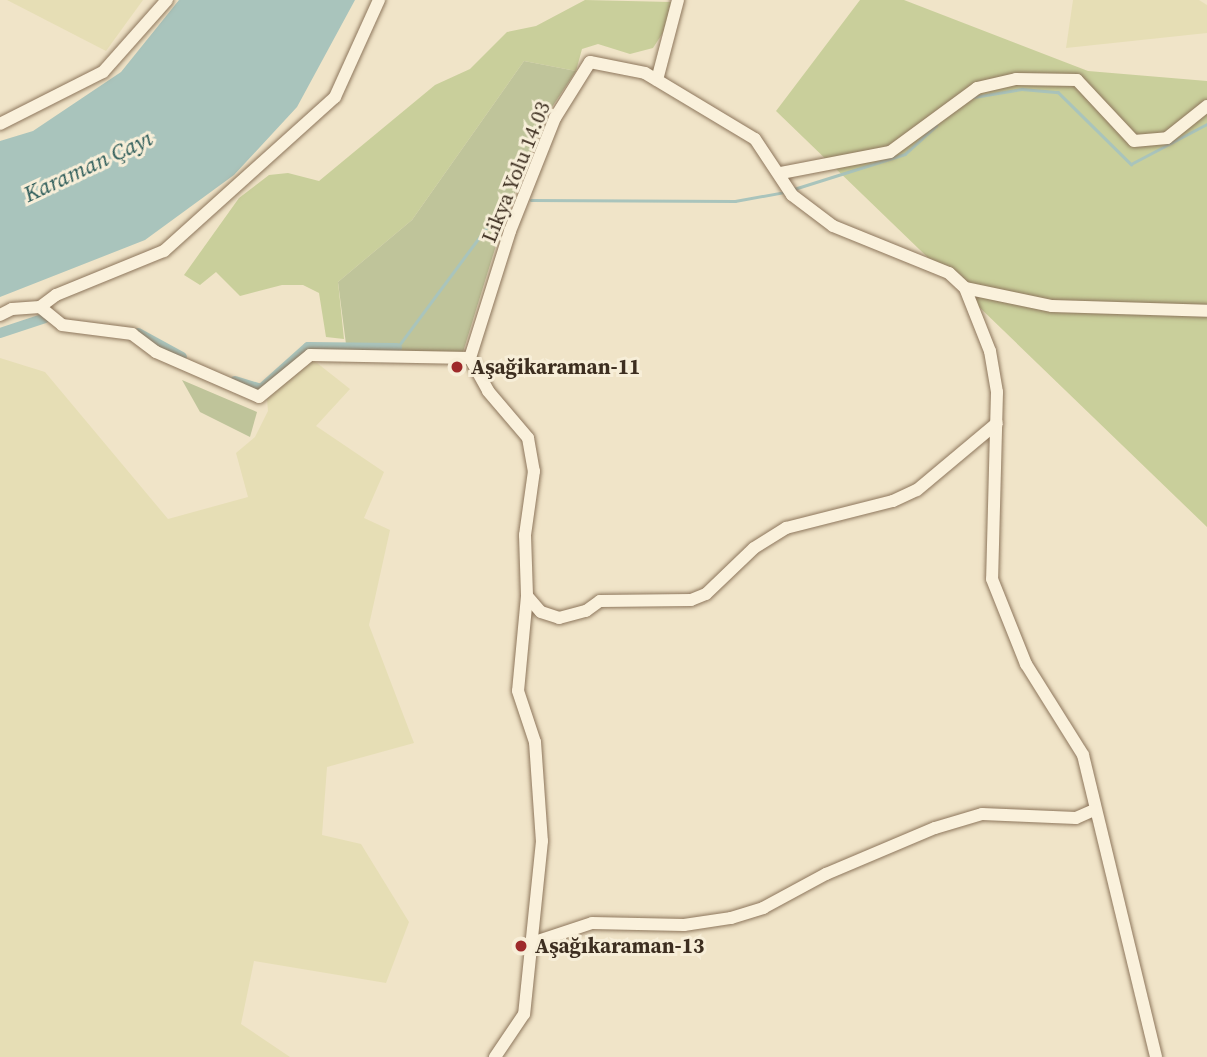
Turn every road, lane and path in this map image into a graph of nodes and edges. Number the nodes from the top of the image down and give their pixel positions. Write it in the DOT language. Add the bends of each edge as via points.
graph roads {
  1 [pos="167,0"];
  2 [pos="379,0"];
  3 [pos="678,0"];
  4 [pos="657,80"];
  5 [pos="1207,106"];
  6 [pos="0,124"];
  7 [pos="781,173"];
  8 [pos="965,288"];
  9 [pos="40,307"];
  10 [pos="1207,311"];
  11 [pos="0,315"];
  12 [pos="470,358"];
  13 [pos="998,423"];
  14 [pos="527,596"];
  15 [pos="1094,810"];
  16 [pos="528,944"];
  17 [pos="495,1057"];
  18 [pos="1156,1057"];
  1 -- 6 [label="street" via="103,72"];
  2 -- 9 [label="street" via="335,97 164,251 56,295"];
  3 -- 4 [label="street"];
  4 -- 7 [label="street, Likya Yolu 14.03" via="755,139"];
  4 -- 12 [label="street, Likya Yolu 14.03" via="645,73 590,62 555,118 510,231"];
  5 -- 7 [label="street" via="1167,138 1134,141 1077,80 1016,79 977,88 890,152"];
  7 -- 8 [label="street, Likya Yolu 14.03" via="792,194 833,226 949,273"];
  8 -- 10 [label="street" via="1052,306"];
  8 -- 13 [label="street" via="995,370"];
  9 -- 11 [label="street" via="12,309"];
  9 -- 12 [label="street" via="62,325 132,334 156,352 259,397 310,355"];
  12 -- 14 [label="street" via="488,391 528,438 534,471 523,568"];
  13 -- 14 [label="street" via="917,490 893,501 786,528 754,548 706,594 691,600 600,600 586,611 559,618 541,612"];
  13 -- 15 [label="street" via="992,579 1026,664 1083,755"];
  14 -- 16 [label="street" via="517,691 535,742 542,841"];
  15 -- 16 [label="street" via="1076,818 982,814 935,828 826,874 763,908 731,918 684,925 592,923"];
  15 -- 18 [label="street"];
  16 -- 17 [label="street" via="524,1014"];
}
